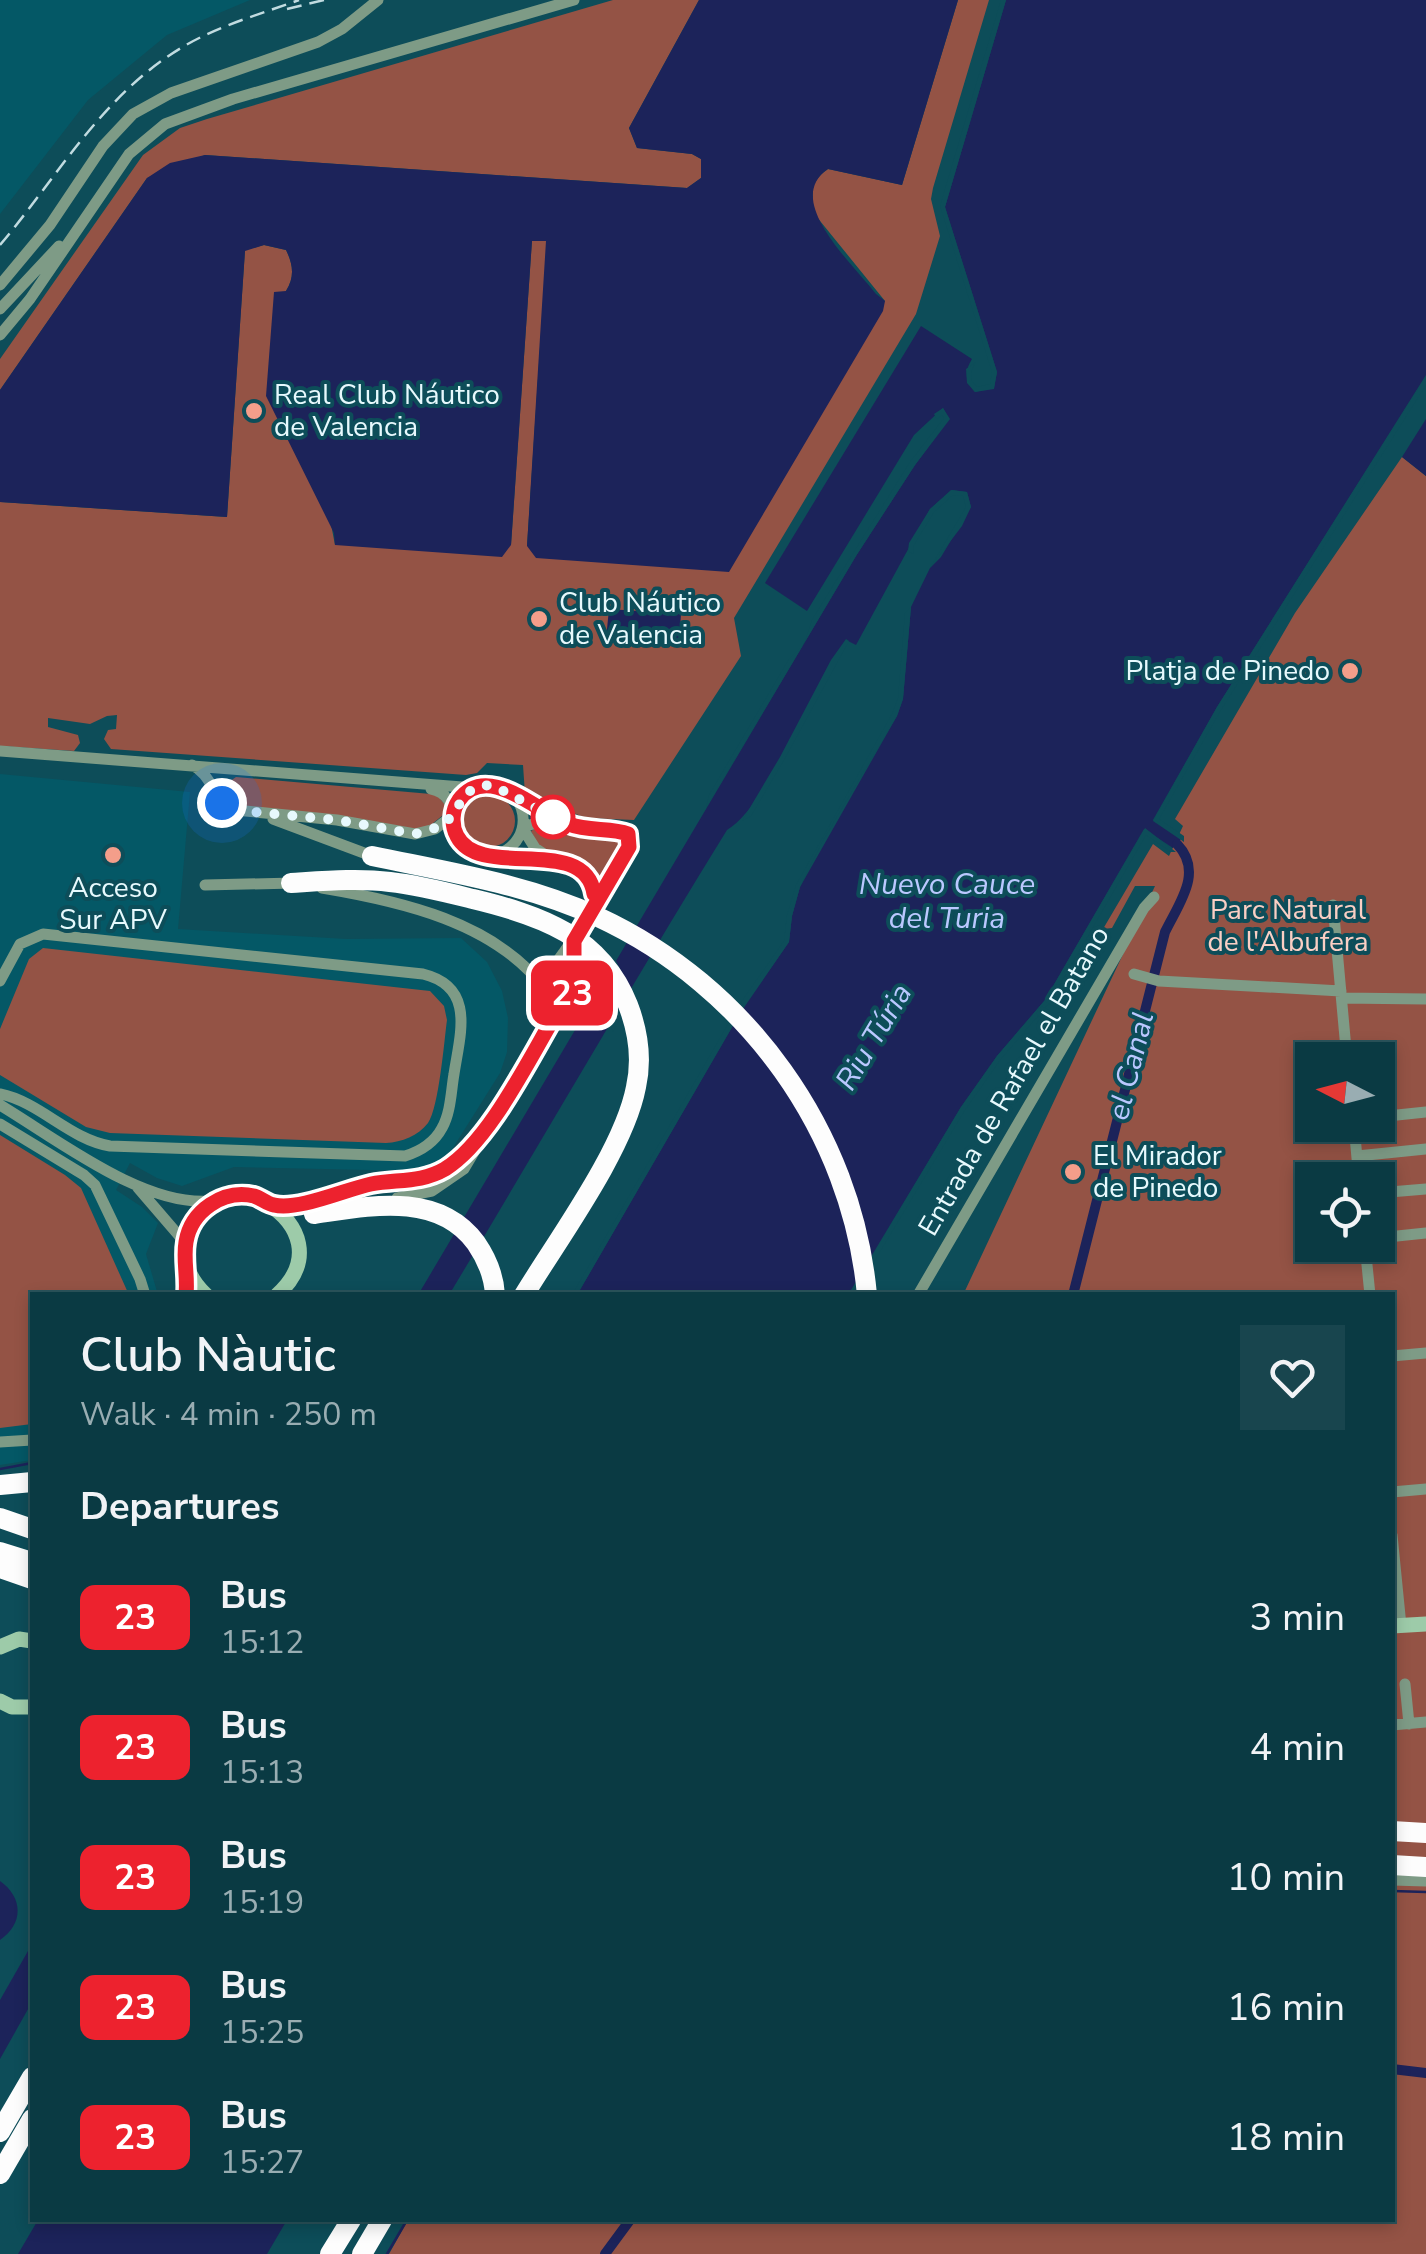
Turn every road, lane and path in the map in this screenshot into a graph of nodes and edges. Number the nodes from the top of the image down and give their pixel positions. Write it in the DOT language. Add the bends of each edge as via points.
graph roads {
  1 [pos="378,0"];
  2 [pos="574,0"];
  3 [pos="76,229"];
  4 [pos="0,285"];
  5 [pos="0,309"];
  6 [pos="0,335"];
  7 [pos="0,751"];
  8 [pos="190,764"];
  9 [pos="238,768"];
  10 [pos="394,784"];
  11 [pos="474,788"];
  12 [pos="217,793"];
  13 [pos="513,794"];
  14 [pos="244,811"];
  15 [pos="453,814"];
  16 [pos="566,824"];
  17 [pos="523,828"];
  18 [pos="372,856"];
  19 [pos="495,856"];
  20 [pos="557,862"];
  21 [pos="291,882"];
  22 [pos="205,884"];
  23 [pos="1154,897"];
  24 [pos="1333,905"];
  25 [pos="590,911"];
  26 [pos="575,938"];
  27 [pos="551,969"];
  28 [pos="573,973"];
  29 [pos="1137,976"];
  30 [pos="0,982"];
  31 [pos="547,992"];
  32 [pos="1341,994"];
  33 [pos="566,998"];
  34 [pos="1426,999"];
  35 [pos="542,1036"];
  36 [pos="1346,1042"];
  37 [pos="0,1094"];
  38 [pos="0,1105"];
  39 [pos="1426,1112"];
  40 [pos="1395,1115"];
  41 [pos="0,1124"];
  42 [pos="490,1124"];
  43 [pos="1355,1142"];
  44 [pos="1426,1150"];
  45 [pos="1356,1156"];
  46 [pos="1357,1162"];
  47 [pos="138,1188"];
  48 [pos="1426,1188"];
  49 [pos="1395,1191"];
  50 [pos="220,1199"];
  51 [pos="274,1206"];
  52 [pos="314,1214"];
  53 [pos="1426,1233"];
  54 [pos="1395,1236"];
  55 [pos="298,1249"];
  56 [pos="185,1258"];
  57 [pos="1367,1262"];
  58 [pos="294,1272"];
  59 [pos="144,1292"];
  60 [pos="186,1292"];
  61 [pos="203,1292"];
  62 [pos="279,1292"];
  63 [pos="293,1292"];
  64 [pos="493,1292"];
  65 [pos="526,1292"];
  66 [pos="867,1292"];
  67 [pos="918,1292"];
  68 [pos="1370,1292"];
  69 [pos="1426,1354"];
  70 [pos="1395,1356"];
  71 [pos="30,1440"];
  72 [pos="0,1442"];
  73 [pos="30,1482"];
  74 [pos="0,1485"];
  75 [pos="1426,1489"];
  76 [pos="1395,1492"];
  77 [pos="0,1518"];
  78 [pos="30,1528"];
  79 [pos="0,1552"];
  80 [pos="30,1561"];
  81 [pos="0,1568"];
  82 [pos="30,1578"];
  83 [pos="1395,1590"];
  84 [pos="1426,1624"];
  85 [pos="1397,1626"];
  86 [pos="30,1640"];
  87 [pos="0,1647"];
  88 [pos="1405,1684"];
  89 [pos="0,1701"];
  90 [pos="27,1708"];
  91 [pos="0,1714"];
  92 [pos="1426,1722"];
  93 [pos="1410,1724"];
  94 [pos="1395,1725"];
  95 [pos="1395,1831"];
  96 [pos="1426,1833"];
  97 [pos="1395,1864"];
  98 [pos="1426,1867"];
  99 [pos="1395,1880"];
  100 [pos="1426,1881"];
  101 [pos="30,2080"];
  102 [pos="30,2122"];
  103 [pos="0,2132"];
  104 [pos="0,2174"];
  105 [pos="350,2222"];
  106 [pos="381,2222"];
  107 [pos="330,2254"];
  108 [pos="362,2254"];
  1 -- 4 [label="street" via="318,42 171,93 133,114"];
  2 -- 3 [label="street" via="179,118 129,154"];
  3 -- 5 [label="street"];
  3 -- 6 [label="street"];
  7 -- 8 [label="street"];
  8 -- 9 [label="street"];
  8 -- 12 [label="street"];
  9 -- 10 [label="street"];
  9 -- 12 [label="street" via="222,776"];
  10 -- 11 [label="street"];
  10 -- 15 [label="street" via="438,790"];
  11 -- 13 [label="street" via="494,786"];
  11 -- 15 [label="street"];
  12 -- 14 [label="street" via="230,808"];
  13 -- 16 [label="street"];
  13 -- 17 [label="street"];
  14 -- 15 [label="street" via="415,834"];
  14 -- 18 [label="street"];
  15 -- 19 [label="street" via="462,845"];
  16 -- 17 [label="street" via="545,820"];
  16 -- 25 [label="street" via="630,837"];
  17 -- 19 [label="street" via="510,849"];
  17 -- 20 [label="street" via="535,848"];
  18 -- 25 [label="highway"];
  19 -- 20 [label="street"];
  20 -- 25 [label="street" via="587,876"];
  21 -- 22 [label="street"];
  21 -- 26 [label="highway" via="392,882 527,913"];
  21 -- 31 [label="street" via="383,898 442,918 507,954"];
  23 -- 67 [label="street, Entrada de Rafael el Batano"];
  24 -- 32 [label="street"];
  25 -- 26 [label="street"];
  25 -- 66 [label="highway" via="706,986 765,1046 814,1119 848,1200"];
  26 -- 27 [label="street"];
  26 -- 28 [label="street"];
  26 -- 65 [label="highway" via="607,966 633,1016 639,1068 632,1105 610,1153"];
  27 -- 28 [label="street"];
  27 -- 31 [label="street"];
  28 -- 33 [label="street" via="576,985"];
  29 -- 32 [label="street"];
  30 -- 37 [label="street" via="20,944 43,934 423,974 450,987 462,1015 444,1126 422,1150 405,1156 110,1146"];
  31 -- 33 [label="street"];
  31 -- 35 [label="street"];
  32 -- 34 [label="street"];
  32 -- 36 [label="street"];
  33 -- 35 [label="street"];
  35 -- 42 [label="street"];
  38 -- 47 [label="street"];
  39 -- 40 [label="street"];
  41 -- 59 [label="street" via="95,1185"];
  42 -- 51 [label="street" via="457,1160 426,1178"];
  42 -- 52 [label="street" via="464,1169 441,1187"];
  43 -- 45 [label="street"];
  44 -- 45 [label="street"];
  45 -- 46 [label="street"];
  47 -- 50 [label="street" via="183,1200"];
  47 -- 56 [label="street" via="180,1238"];
  48 -- 49 [label="street"];
  50 -- 51 [label="street" via="254,1196"];
  50 -- 56 [label="street" via="193,1222"];
  51 -- 55 [label="street" via="288,1220"];
  52 -- 55 [label="street"];
  52 -- 64 [label="highway" via="411,1206 451,1220 486,1261"];
  53 -- 54 [label="street"];
  55 -- 58 [label="street"];
  56 -- 60 [label="street"];
  56 -- 61 [label="street"];
  57 -- 68 [label="street"];
  58 -- 62 [label="street"];
  58 -- 63 [label="street"];
  69 -- 70 [label="street"];
  71 -- 72 [label="street"];
  73 -- 74 [label="highway"];
  75 -- 76 [label="street"];
  77 -- 78 [label="highway"];
  79 -- 80 [label="highway"];
  81 -- 82 [label="highway"];
  83 -- 85 [label="street"];
  84 -- 85 [label="street"];
  86 -- 87 [label="street"];
  88 -- 93 [label="street"];
  89 -- 90 [label="street"];
  90 -- 91 [label="street"];
  92 -- 93 [label="street"];
  93 -- 94 [label="street"];
  95 -- 96 [label="highway"];
  97 -- 98 [label="highway"];
  99 -- 100 [label="street"];
  101 -- 103 [label="highway"];
  102 -- 104 [label="highway"];
  105 -- 107 [label="highway"];
  106 -- 108 [label="highway"];
}
